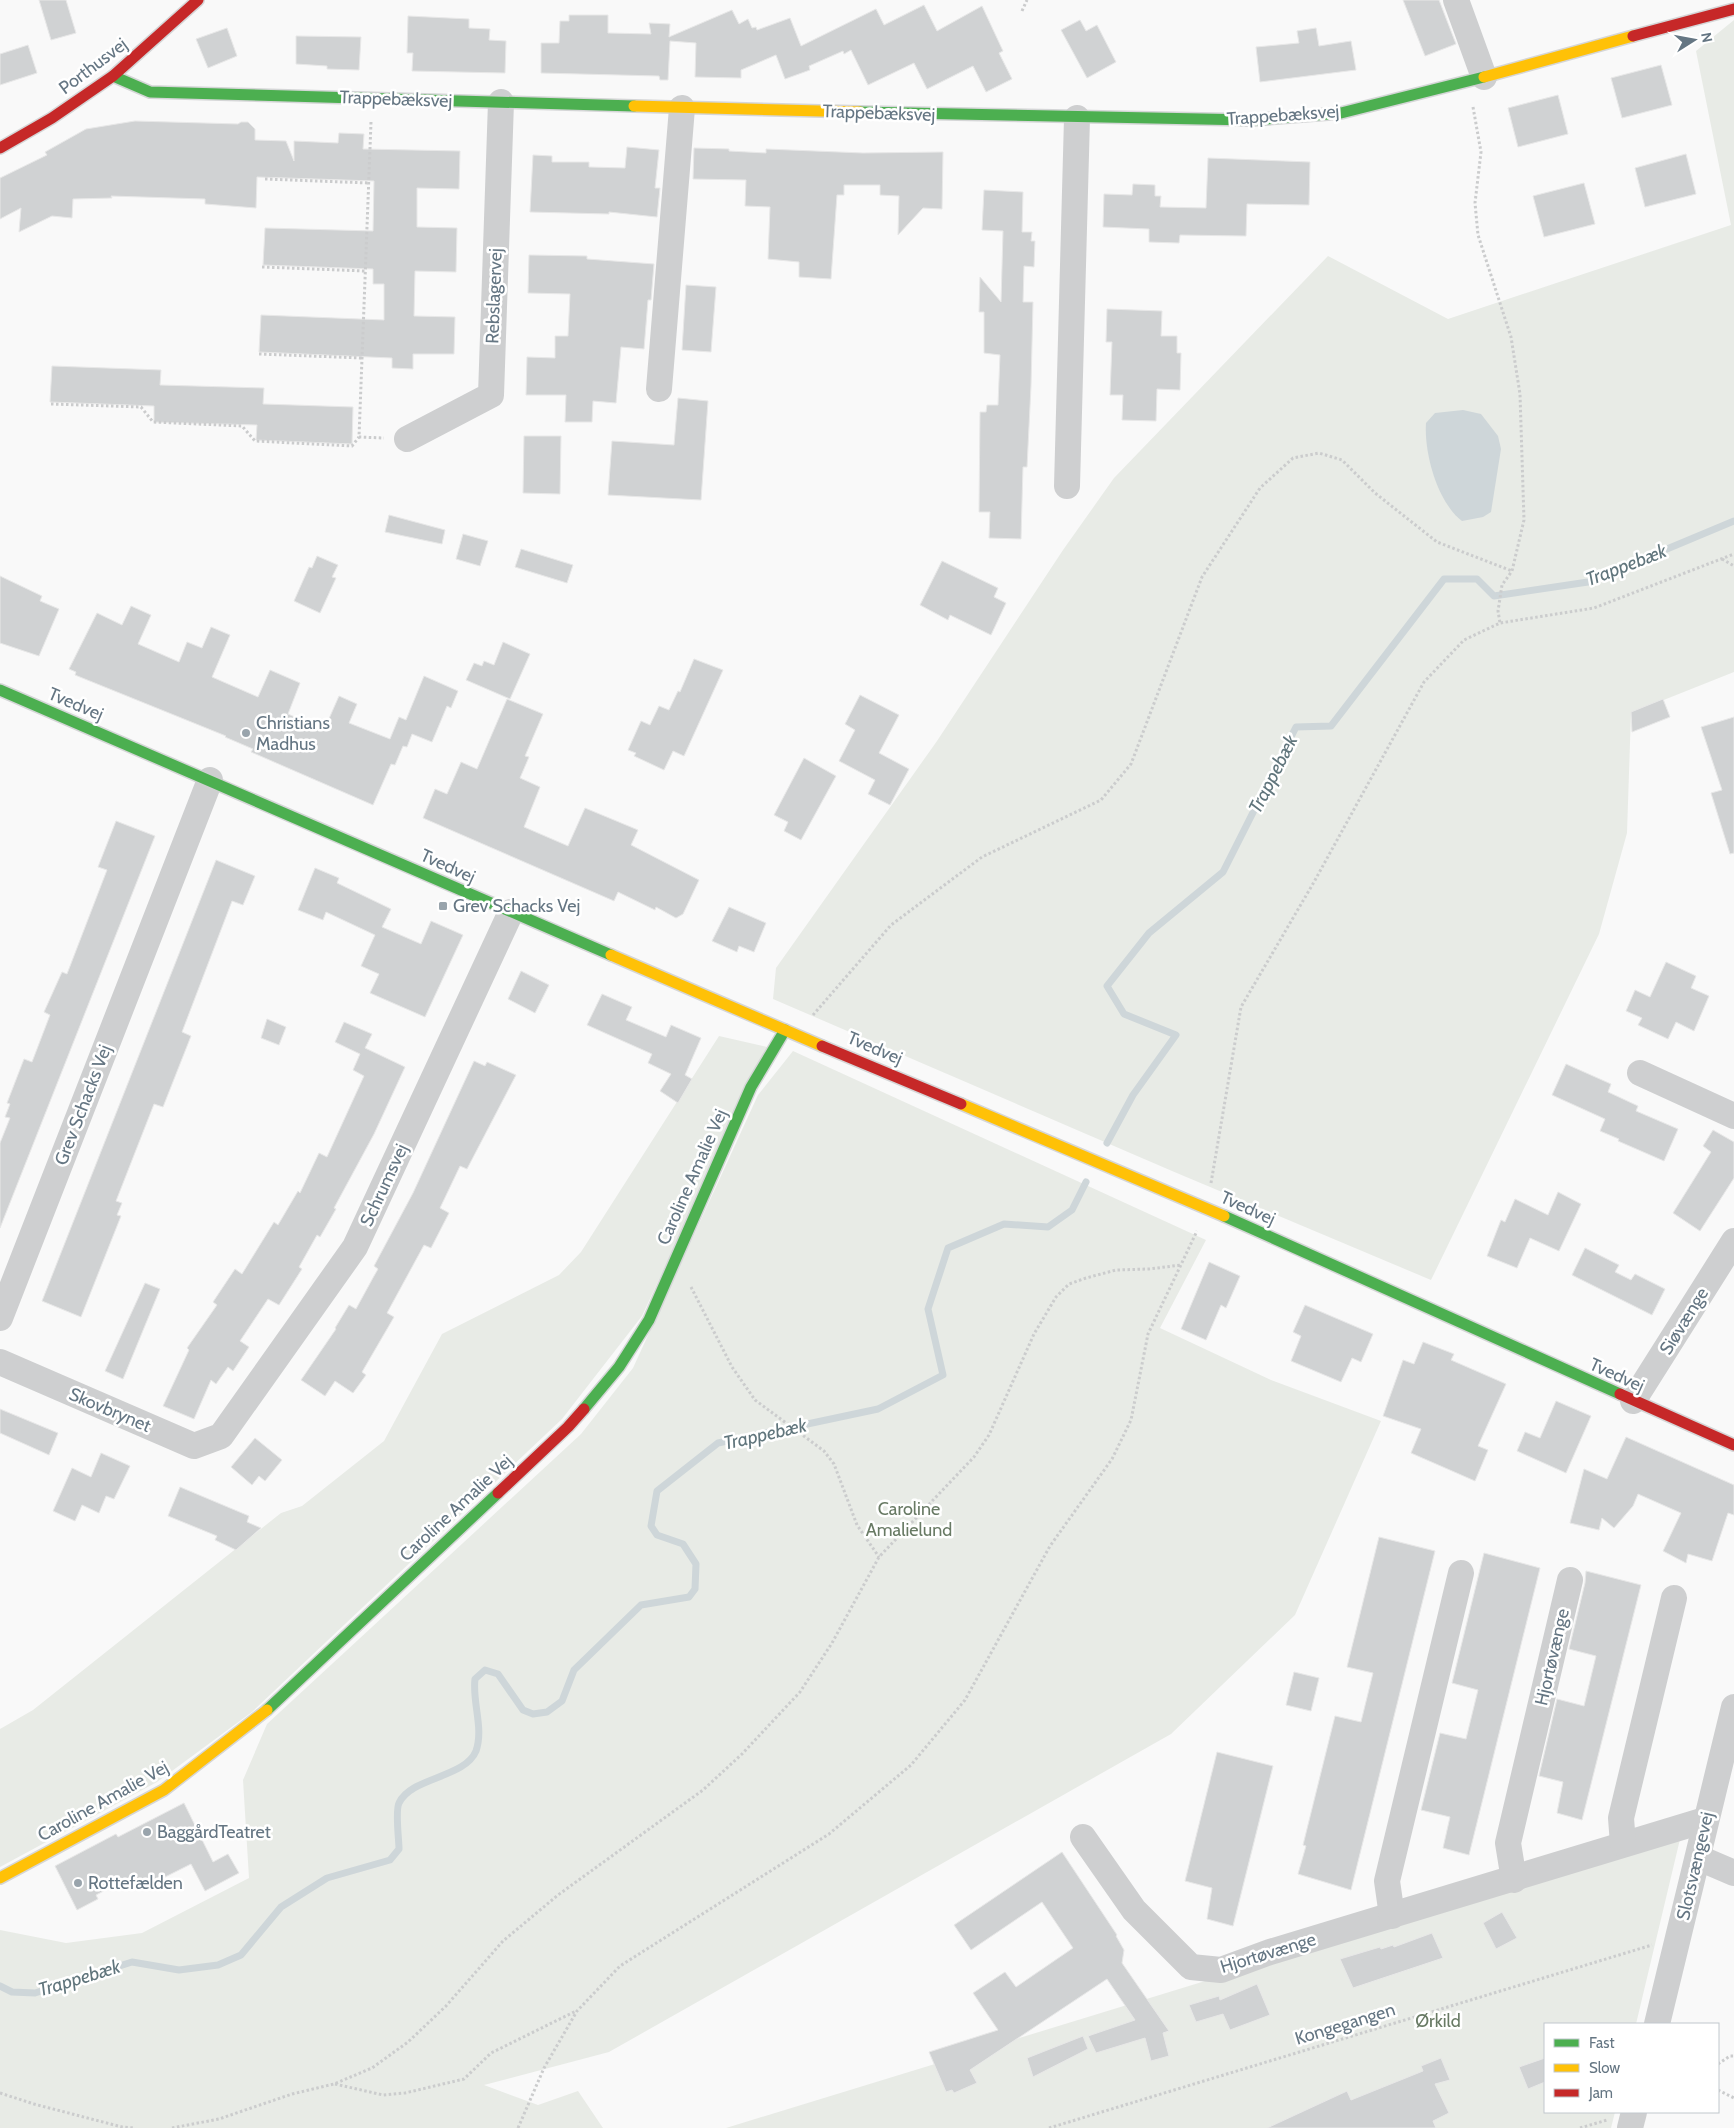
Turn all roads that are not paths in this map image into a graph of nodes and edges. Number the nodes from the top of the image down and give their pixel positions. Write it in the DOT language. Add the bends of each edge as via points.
graph roads {
  1 [pos="198,0"];
  2 [pos="1456,0"];
  3 [pos="1734,9"];
  4 [pos="113,76"];
  5 [pos="1476,80"];
  6 [pos="501,102"];
  7 [pos="682,108"];
  8 [pos="1077,118"];
  9 [pos="0,148"];
  10 [pos="659,389"];
  11 [pos="407,438"];
  12 [pos="1067,486"];
  13 [pos="0,690"];
  14 [pos="210,780"];
  15 [pos="511,912"];
  16 [pos="791,1032"];
  17 [pos="1640,1072"];
  18 [pos="1734,1116"];
  19 [pos="1734,1241"];
  20 [pos="0,1318"];
  21 [pos="0,1362"];
  22 [pos="1633,1401"];
  23 [pos="221,1436"];
  24 [pos="1734,1445"];
  25 [pos="1461,1573"];
  26 [pos="1570,1580"];
  27 [pos="1674,1598"];
  28 [pos="1734,1707"];
  29 [pos="1705,1820"];
  30 [pos="1083,1837"];
  31 [pos="1623,1844"];
  32 [pos="1699,1858"];
  33 [pos="1734,1873"];
  34 [pos="0,1878"];
  35 [pos="1514,1880"];
  36 [pos="1392,1916"];
  37 [pos="1656,2023"];
  38 [pos="1634,2113"];
  39 [pos="1630,2128"];
  1 -- 4 [label="street, Porthusvej"];
  2 -- 5 [label="street"];
  3 -- 5 [label="street, Trappebæksvej"];
  4 -- 6 [label="street, Trappebæksvej" via="150,92"];
  4 -- 9 [label="street, Porthusvej" via="52,118"];
  5 -- 8 [label="street, Trappebæksvej" via="1341,113 1251,120"];
  6 -- 7 [label="street, Trappebæksvej"];
  6 -- 11 [label="street, Rebslagervej" via="491,395"];
  7 -- 8 [label="street, Trappebæksvej"];
  7 -- 10 [label="street"];
  8 -- 12 [label="street"];
  13 -- 14 [label="street, Tvedvej"];
  14 -- 15 [label="street, Tvedvej"];
  14 -- 20 [label="street, Grev Schacks Vej"];
  15 -- 16 [label="street, Tvedvej"];
  15 -- 23 [label="street, Schrumsvej" via="355,1247"];
  16 -- 22 [label="street, Tvedvej" via="1207,1208"];
  16 -- 34 [label="street, Caroline Amalie Vej" via="751,1087 649,1320 624,1359 568,1427 258,1719 164,1790"];
  17 -- 18 [label="street"];
  19 -- 22 [label="street, Siøvænge"];
  21 -- 23 [label="street, Skovbrynet" via="194,1446"];
  22 -- 24 [label="street, Tvedvej"];
  25 -- 36 [label="street" via="1387,1881"];
  26 -- 35 [label="street, Hjortøvænge" via="1508,1843"];
  27 -- 31 [label="street" via="1621,1818"];
  28 -- 29 [label="street, Slotsvængevej"];
  29 -- 31 [label="street, Hjortøvænge"];
  29 -- 32 [label="street, Slotsvængevej"];
  30 -- 36 [label="street, Hjortøvænge" via="1134,1910 1191,1967 1221,1970"];
  31 -- 35 [label="street, Hjortøvænge"];
  32 -- 33 [label="street"];
  32 -- 37 [label="street, Slotsvængevej"];
  35 -- 36 [label="street, Hjortøvænge"];
  38 -- 39 [label="street"];
}
